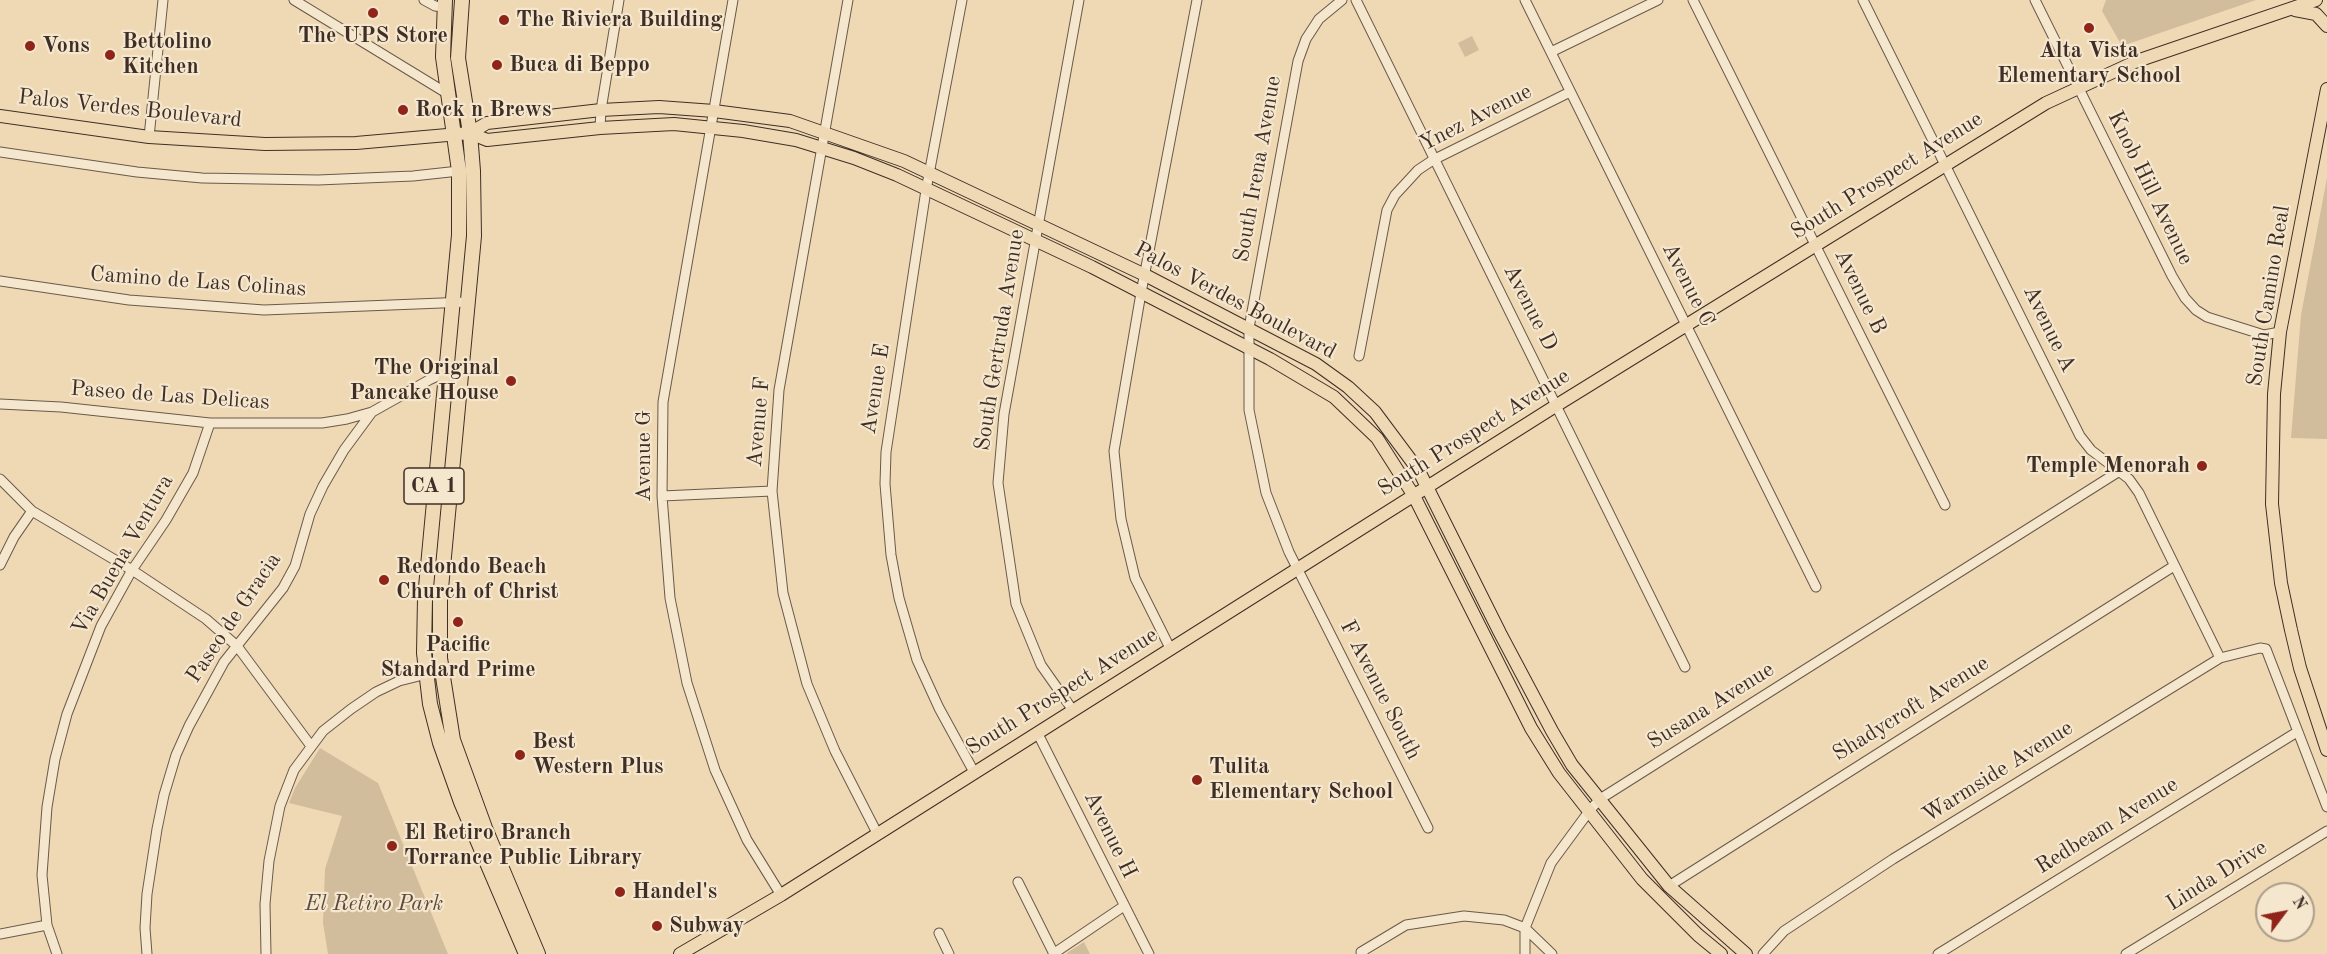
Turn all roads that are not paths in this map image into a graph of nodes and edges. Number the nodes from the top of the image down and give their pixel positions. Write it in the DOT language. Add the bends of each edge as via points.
graph roads {
  1 [pos="163,0"];
  2 [pos="294,0"];
  3 [pos="424,0"];
  4 [pos="462,0"];
  5 [pos="619,0"];
  6 [pos="733,0"];
  7 [pos="848,0"];
  8 [pos="962,0"];
  9 [pos="1079,0"];
  10 [pos="1197,0"];
  11 [pos="1342,0"];
  12 [pos="1356,0"];
  13 [pos="1525,0"];
  14 [pos="1658,0"];
  15 [pos="1693,0"];
  16 [pos="1863,0"];
  17 [pos="2035,0"];
  18 [pos="2316,0"];
  19 [pos="445,4"];
  20 [pos="2288,9"];
  21 [pos="2327,26"];
  22 [pos="458,46"];
  23 [pos="1551,52"];
  24 [pos="2078,87"];
  25 [pos="2327,89"];
  26 [pos="1570,92"];
  27 [pos="448,94"];
  28 [pos="601,110"];
  29 [pos="714,111"];
  30 [pos="0,116"];
  31 [pos="711,127"];
  32 [pos="600,128"];
  33 [pos="826,132"];
  34 [pos="471,133"];
  35 [pos="455,134"];
  36 [pos="148,137"];
  37 [pos="823,147"];
  38 [pos="0,152"];
  39 [pos="1433,160"];
  40 [pos="1945,165"];
  41 [pos="459,171"];
  42 [pos="929,174"];
  43 [pos="926,190"];
  44 [pos="1038,223"];
  45 [pos="1035,241"];
  46 [pos="1815,245"];
  47 [pos="1145,275"];
  48 [pos="0,281"];
  49 [pos="1141,293"];
  50 [pos="460,303"];
  51 [pos="1687,326"];
  52 [pos="1249,328"];
  53 [pos="2280,332"];
  54 [pos="1249,347"];
  55 [pos="1359,356"];
  56 [pos="444,373"];
  57 [pos="460,376"];
  58 [pos="0,404"];
  59 [pos="1557,405"];
  60 [pos="372,412"];
  61 [pos="210,423"];
  62 [pos="2118,472"];
  63 [pos="0,479"];
  64 [pos="1428,488"];
  65 [pos="772,491"];
  66 [pos="662,496"];
  67 [pos="1414,496"];
  68 [pos="1945,505"];
  69 [pos="32,511"];
  70 [pos="0,565"];
  71 [pos="2174,566"];
  72 [pos="1299,568"];
  73 [pos="132,570"];
  74 [pos="1816,586"];
  75 [pos="237,646"];
  76 [pos="1170,648"];
  77 [pos="2220,658"];
  78 [pos="1685,667"];
  79 [pos="442,671"];
  80 [pos="426,674"];
  81 [pos="1072,709"];
  82 [pos="2297,732"];
  83 [pos="1038,734"];
  84 [pos="311,746"];
  85 [pos="2327,750"];
  86 [pos="974,772"];
  87 [pos="1600,799"];
  88 [pos="461,802"];
  89 [pos="2327,807"];
  90 [pos="1590,810"];
  91 [pos="1428,828"];
  92 [pos="2327,831"];
  93 [pos="877,833"];
  94 [pos="504,873"];
  95 [pos="1018,882"];
  96 [pos="1669,886"];
  97 [pos="781,895"];
  98 [pos="1124,906"];
  99 [pos="46,925"];
  100 [pos="1714,926"];
  101 [pos="1525,928"];
  102 [pos="939,933"];
  103 [pos="0,934"];
  104 [pos="1703,939"];
  105 [pos="1362,953"];
  106 [pos="57,954"];
  107 [pos="147,954"];
  108 [pos="266,954"];
  109 [pos="526,954"];
  110 [pos="538,954"];
  111 [pos="680,954"];
  112 [pos="950,954"];
  113 [pos="1053,954"];
  114 [pos="1149,954"];
  115 [pos="1525,954"];
  116 [pos="1552,954"];
  117 [pos="1721,954"];
  118 [pos="1746,954"];
  119 [pos="1763,954"];
  120 [pos="1938,954"];
  121 [pos="2127,954"];
  1 -- 36 [label="street"];
  2 -- 27 [label="street"];
  3 -- 19 [label="street" via="435,6"];
  4 -- 22 [label="highway, CA 1"];
  5 -- 28 [label="street"];
  6 -- 29 [label="street, Avenue G"];
  7 -- 33 [label="street, Avenue F"];
  8 -- 42 [label="street, Avenue E"];
  9 -- 44 [label="street, South Gertruda Avenue"];
  10 -- 47 [label="street"];
  11 -- 52 [label="street, South Irena Avenue" via="1319,19 1298,61"];
  12 -- 39 [label="street, Avenue D"];
  13 -- 23 [label="street, Avenue C"];
  14 -- 23 [label="street"];
  15 -- 46 [label="street, Avenue B"];
  16 -- 40 [label="street, Avenue A"];
  17 -- 24 [label="street, Knob Hill Avenue"];
  18 -- 20 [label="main road, South Prospect Avenue"];
  19 -- 22 [label="highway" via="453,12 452,41"];
  19 -- 27 [label="highway, CA 1" via="443,57"];
  20 -- 21 [label="main road" via="2316,14"];
  20 -- 24 [label="main road, South Prospect Avenue" via="2156,54"];
  22 -- 34 [label="highway, CA 1"];
  23 -- 26 [label="street, Avenue C"];
  24 -- 40 [label="main road, South Prospect Avenue"];
  24 -- 53 [label="street, Knob Hill Avenue" via="2178,288 2196,310 2264,335"];
  25 -- 53 [label="main road, South Camino Real"];
  26 -- 39 [label="street, Ynez Avenue"];
  26 -- 51 [label="street, Avenue C"];
  27 -- 35 [label="highway, CA 1"];
  28 -- 29 [label="main road, Palos Verdes Boulevard" via="659,107"];
  28 -- 32 [label="street"];
  28 -- 34 [label="main road, Palos Verdes Boulevard" via="484,124"];
  29 -- 31 [label="street, Avenue G"];
  29 -- 33 [label="main road, Palos Verdes Boulevard" via="790,122"];
  30 -- 36 [label="main road, Palos Verdes Boulevard"];
  31 -- 32 [label="main road, Palos Verdes Boulevard" via="674,124"];
  31 -- 37 [label="main road, Palos Verdes Boulevard"];
  31 -- 66 [label="street, Avenue G" via="663,402"];
  32 -- 34 [label="main road, Palos Verdes Boulevard" via="487,140"];
  33 -- 37 [label="street, Avenue F"];
  33 -- 42 [label="main road, Palos Verdes Boulevard"];
  34 -- 35 [label="main road, Palos Verdes Boulevard"];
  34 -- 50 [label="highway, CA 1" via="474,236"];
  35 -- 36 [label="main road, Palos Verdes Boulevard" via="309,145"];
  35 -- 41 [label="highway, CA 1"];
  37 -- 43 [label="main road, Palos Verdes Boulevard"];
  37 -- 65 [label="street, Avenue F" via="779,390"];
  38 -- 41 [label="street" via="202,178 318,180"];
  39 -- 55 [label="street, Ynez Avenue" via="1404,184 1387,210"];
  39 -- 59 [label="street, Avenue D"];
  40 -- 46 [label="main road, South Prospect Avenue"];
  40 -- 62 [label="street, Avenue A" via="2080,436"];
  41 -- 50 [label="highway, CA 1"];
  42 -- 43 [label="street, Avenue E"];
  42 -- 44 [label="main road, Palos Verdes Boulevard"];
  43 -- 45 [label="main road, Palos Verdes Boulevard"];
  43 -- 86 [label="street, Avenue E" via="886,452 887,511 899,597 917,660"];
  44 -- 45 [label="street, South Gertruda Avenue"];
  44 -- 47 [label="main road, Palos Verdes Boulevard"];
  45 -- 49 [label="main road, Palos Verdes Boulevard"];
  45 -- 81 [label="street, South Gertruda Avenue" via="1004,414 998,483 1016,604 1041,665"];
  46 -- 51 [label="main road, South Prospect Avenue"];
  46 -- 68 [label="street, Avenue B"];
  47 -- 49 [label="street"];
  47 -- 52 [label="main road, Palos Verdes Boulevard"];
  48 -- 50 [label="street, Camino de Las Colinas" via="129,300 264,310"];
  49 -- 54 [label="main road, Palos Verdes Boulevard"];
  49 -- 76 [label="street" via="1114,451 1122,519 1136,578"];
  50 -- 56 [label="highway, CA 1"];
  50 -- 57 [label="highway, CA 1"];
  51 -- 59 [label="main road, South Prospect Avenue"];
  51 -- 74 [label="street, Avenue C"];
  52 -- 54 [label="street, South Irena Avenue"];
  52 -- 64 [label="main road, Palos Verdes Boulevard" via="1316,364 1375,412"];
  53 -- 85 [label="main road, South Camino Real" via="2274,394 2272,504 2281,583 2300,668"];
  54 -- 67 [label="main road, Palos Verdes Boulevard" via="1334,397 1377,438"];
  54 -- 72 [label="street, South Irena Avenue" via="1249,410 1266,493"];
  56 -- 57 [label="street"];
  56 -- 60 [label="street, Paseo de Gracia"];
  56 -- 80 [label="highway, CA 1" via="424,598"];
  57 -- 79 [label="highway, CA 1" via="440,599"];
  58 -- 61 [label="street, Paseo de Las Delicas"];
  59 -- 64 [label="main road, South Prospect Avenue"];
  59 -- 78 [label="street, Avenue D"];
  60 -- 61 [label="street, Paseo de Las Delicas" via="322,423"];
  60 -- 75 [label="street, Paseo de Gracia" via="323,486 310,514 295,566 283,588"];
  61 -- 73 [label="street, Via Buena Ventura" via="193,473"];
  62 -- 71 [label="street, Avenue A" via="2139,493"];
  62 -- 87 [label="street, Susana Avenue"];
  63 -- 69 [label="street"];
  64 -- 67 [label="main road, South Prospect Avenue"];
  64 -- 87 [label="main road, Palos Verdes Boulevard" via="1552,731 1572,765"];
  65 -- 66 [label="street"];
  65 -- 93 [label="street, Avenue F" via="783,593 807,684 835,751"];
  66 -- 97 [label="street, Avenue G" via="670,598 687,683 715,770 747,840"];
  67 -- 72 [label="main road, South Prospect Avenue"];
  67 -- 90 [label="main road, Palos Verdes Boulevard" via="1531,728"];
  69 -- 70 [label="street"];
  69 -- 73 [label="street"];
  71 -- 77 [label="street, Avenue A"];
  71 -- 96 [label="street, Shadycroft Avenue"];
  72 -- 76 [label="main road, South Prospect Avenue"];
  72 -- 91 [label="street, F Avenue South"];
  73 -- 75 [label="street" via="206,619"];
  73 -- 99 [label="street, Via Buena Ventura" via="81,673 55,759 42,875"];
  75 -- 84 [label="street"];
  75 -- 107 [label="street, Paseo de Gracia" via="189,726 164,795 147,894"];
  76 -- 81 [label="main road, South Prospect Avenue"];
  77 -- 82 [label="street, Warmside Avenue" via="2266,649"];
  77 -- 119 [label="street, Warmside Avenue" via="1893,859 1784,931"];
  79 -- 80 [label="street"];
  79 -- 94 [label="highway, CA 1" via="453,740"];
  80 -- 84 [label="street" via="376,692 323,731"];
  80 -- 88 [label="highway, CA 1" via="440,743"];
  81 -- 83 [label="main road, South Prospect Avenue"];
  82 -- 89 [label="street"];
  82 -- 120 [label="street, Redbeam Avenue"];
  83 -- 86 [label="main road, South Prospect Avenue"];
  83 -- 98 [label="street, Avenue H"];
  84 -- 108 [label="street" via="294,770 280,806 269,861"];
  86 -- 93 [label="main road, South Prospect Avenue"];
  87 -- 90 [label="street, Susana Avenue"];
  87 -- 96 [label="main road, Palos Verdes Boulevard"];
  88 -- 94 [label="highway" via="474,818 497,871"];
  88 -- 109 [label="highway, CA 1"];
  90 -- 101 [label="street, Susana Avenue" via="1551,863"];
  90 -- 104 [label="main road, Palos Verdes Boulevard" via="1642,879"];
  92 -- 121 [label="street, Linda Drive"];
  93 -- 97 [label="main road, South Prospect Avenue"];
  94 -- 110 [label="highway, CA 1"];
  95 -- 113 [label="street"];
  96 -- 100 [label="main road, Palos Verdes Boulevard"];
  97 -- 111 [label="main road, South Prospect Avenue"];
  98 -- 113 [label="street"];
  98 -- 114 [label="street, Avenue H"];
  99 -- 103 [label="street"];
  99 -- 106 [label="street, Via Buena Ventura"];
  100 -- 104 [label="main road"];
  100 -- 118 [label="main road, Palos Verdes Boulevard"];
  101 -- 105 [label="street" via="1504,920 1464,916 1406,925"];
  101 -- 115 [label="street"];
  101 -- 116 [label="street"];
  102 -- 112 [label="street"];
  104 -- 117 [label="main road, Palos Verdes Boulevard"];
}
